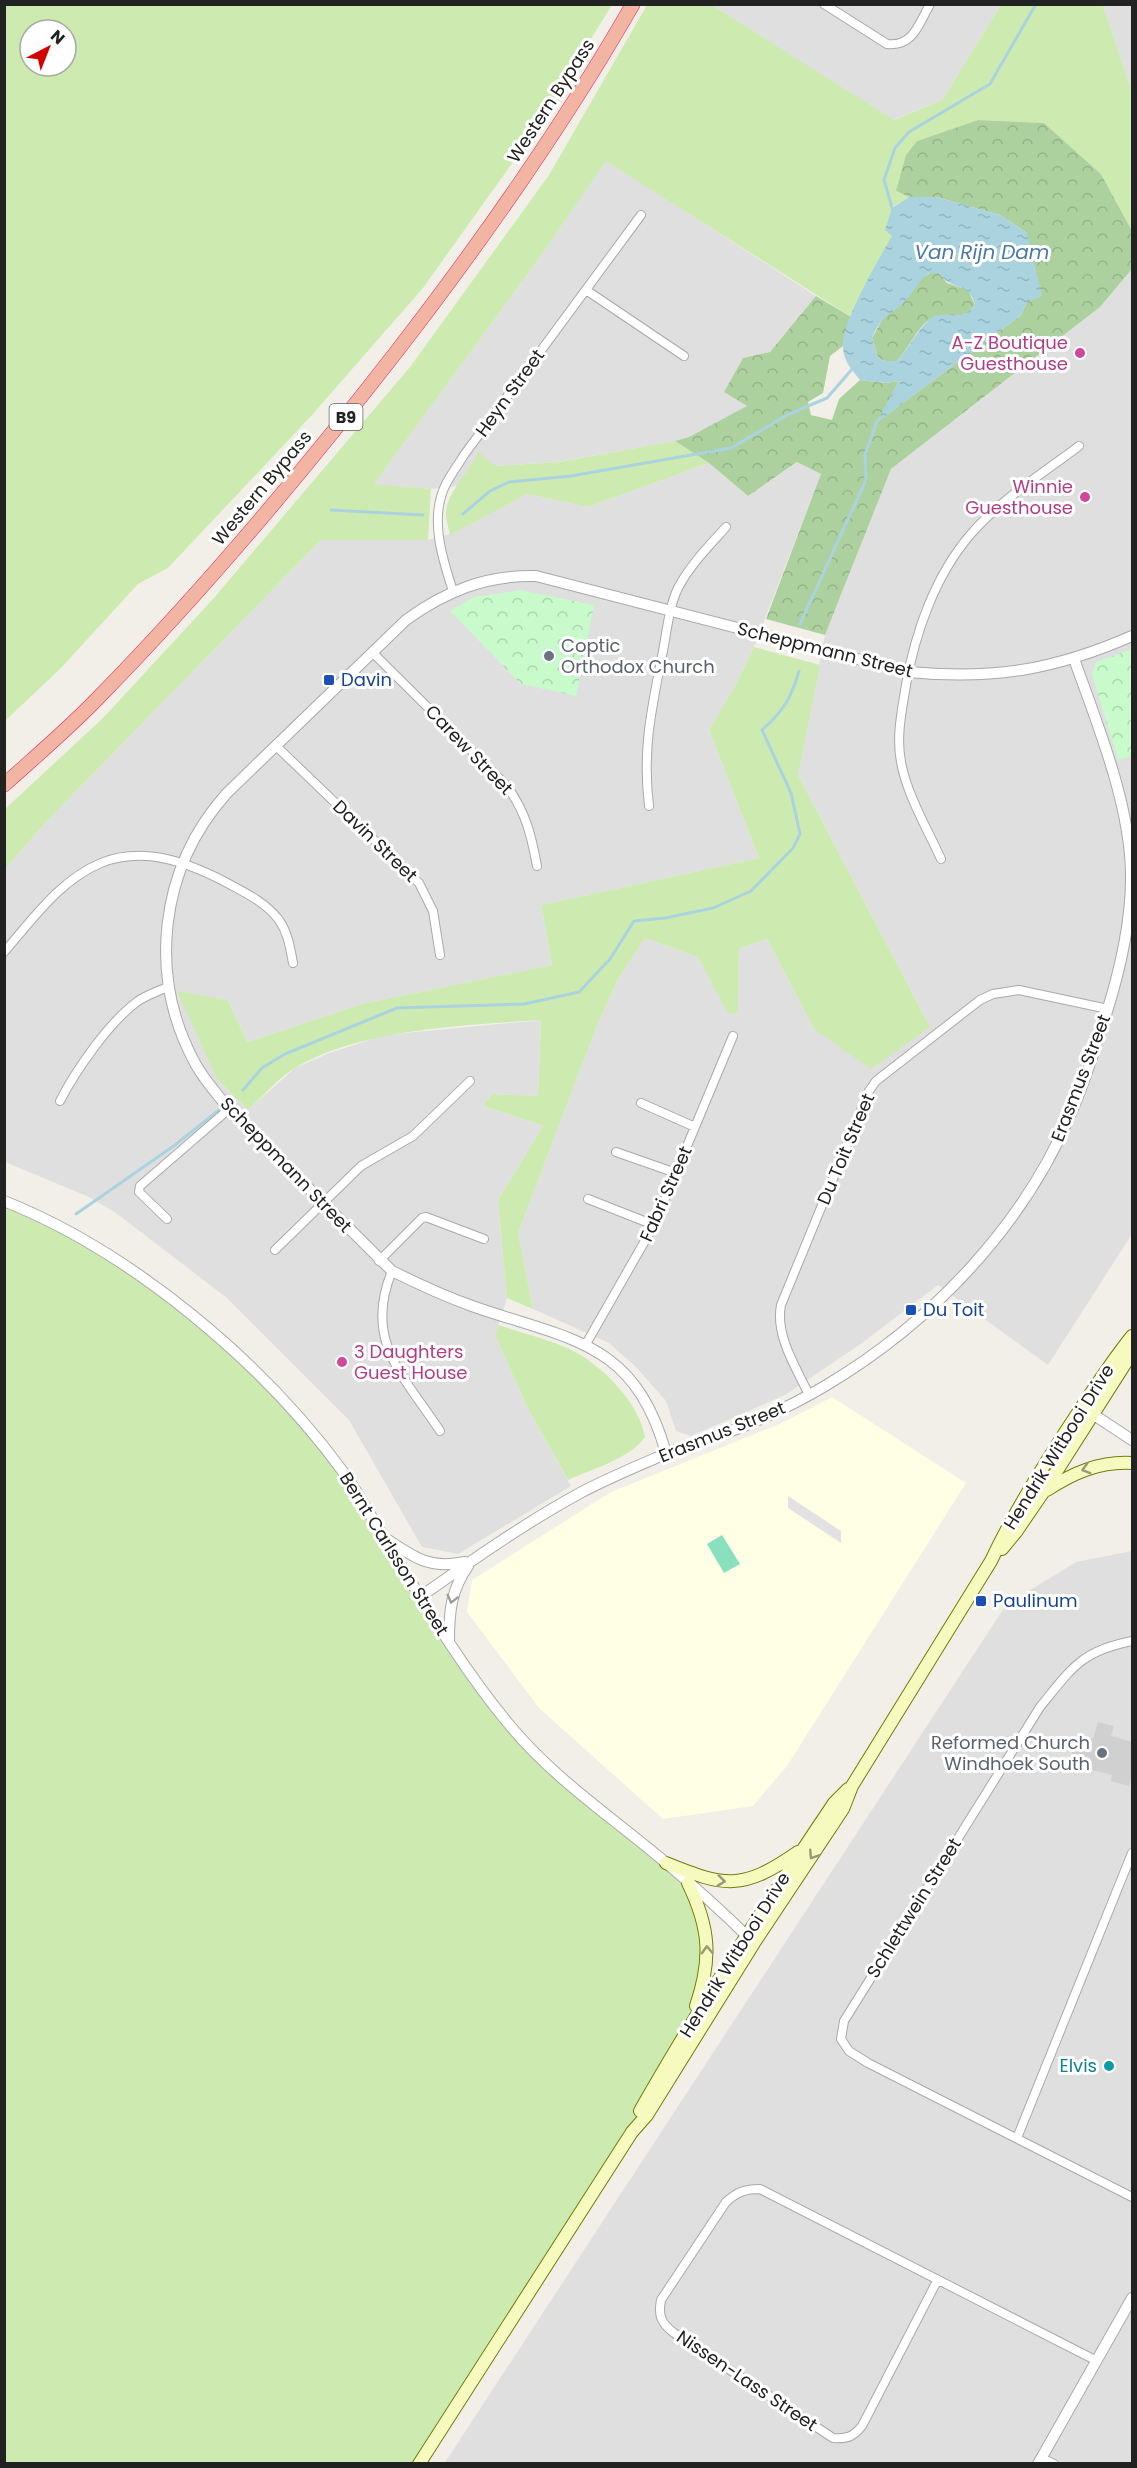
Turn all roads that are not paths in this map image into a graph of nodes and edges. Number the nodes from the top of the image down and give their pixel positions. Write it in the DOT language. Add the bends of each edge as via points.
graph roads {
  1 [pos="633,4"];
  2 [pos="824,4"];
  3 [pos="930,4"];
  4 [pos="641,215"];
  5 [pos="586,290"];
  6 [pos="684,356"];
  7 [pos="1079,446"];
  8 [pos="726,527"];
  9 [pos="453,591"];
  10 [pos="670,612"];
  11 [pos="1132,636"];
  12 [pos="372,652"];
  13 [pos="1074,659"];
  14 [pos="908,672"];
  15 [pos="276,746"];
  16 [pos="4,785"];
  17 [pos="649,806"];
  18 [pos="941,858"];
  19 [pos="182,862"];
  20 [pos="537,866"];
  21 [pos="4,952"];
  22 [pos="440,955"];
  23 [pos="293,963"];
  24 [pos="168,987"];
  25 [pos="1108,1009"];
  26 [pos="733,1036"];
  27 [pos="470,1081"];
  28 [pos="60,1101"];
  29 [pos="640,1103"];
  30 [pos="229,1109"];
  31 [pos="695,1127"];
  32 [pos="616,1152"];
  33 [pos="676,1173"];
  34 [pos="588,1199"];
  35 [pos="4,1200"];
  36 [pos="322,1204"];
  37 [pos="167,1219"];
  38 [pos="654,1226"];
  39 [pos="484,1239"];
  40 [pos="275,1250"];
  41 [pos="379,1261"];
  42 [pos="392,1271"];
  43 [pos="1132,1336"];
  44 [pos="586,1344"];
  45 [pos="1132,1353"];
  46 [pos="808,1395"];
  47 [pos="1087,1410"];
  48 [pos="440,1431"];
  49 [pos="1132,1440"];
  50 [pos="666,1453"];
  51 [pos="1132,1463"];
  52 [pos="1044,1491"];
  53 [pos="384,1537"];
  54 [pos="471,1561"];
  55 [pos="991,1561"];
  56 [pos="420,1597"];
  57 [pos="449,1641"];
  58 [pos="1132,1641"];
  59 [pos="852,1786"];
  60 [pos="804,1848"];
  61 [pos="1132,1853"];
  62 [pos="666,1863"];
  63 [pos="688,1883"];
  64 [pos="750,1939"];
  65 [pos="688,2027"];
  66 [pos="632,2132"];
  67 [pos="1017,2138"];
  68 [pos="1132,2198"];
  69 [pos="937,2281"];
  70 [pos="1132,2298"];
  71 [pos="1097,2361"];
  72 [pos="1040,2460"];
  73 [pos="419,2463"];
  74 [pos="1054,2463"];
  1 -- 16 [label="highway, Western Bypass / B9" via="489,227 352,409 197,594 95,701"];
  2 -- 3 [label="street" via="887,44 904,43 911,37"];
  4 -- 5 [label="street, Heyn Street"];
  5 -- 6 [label="street"];
  5 -- 9 [label="street, Heyn Street" via="445,485 439,542"];
  7 -- 14 [label="street" via="998,508 965,542 932,597"];
  8 -- 10 [label="street" via="686,575"];
  9 -- 10 [label="street, Scheppmann Street" via="482,581 536,576"];
  9 -- 12 [label="street, Scheppmann Street" via="406,620"];
  10 -- 14 [label="street, Scheppmann Street"];
  10 -- 17 [label="street" via="645,755"];
  11 -- 13 [label="street, Scheppmann Street"];
  12 -- 15 [label="street, Scheppmann Street"];
  12 -- 20 [label="street, Carew Street" via="507,786 521,806"];
  13 -- 14 [label="street, Scheppmann Street" via="990,675"];
  13 -- 25 [label="street, Erasmus Street" via="1113,776 1129,847 1126,932"];
  14 -- 18 [label="street" via="898,745 901,763 908,788"];
  15 -- 19 [label="street, Scheppmann Street" via="212,809"];
  15 -- 22 [label="street, Davin Street" via="419,883 433,911"];
  19 -- 21 [label="street" via="134,856 93,867 49,900"];
  19 -- 23 [label="street" via="238,888 274,914 289,939"];
  19 -- 24 [label="street, Scheppmann Street" via="168,919"];
  24 -- 28 [label="street" via="138,1001 127,1011 84,1060"];
  24 -- 30 [label="street, Scheppmann Street" via="197,1067"];
  25 -- 46 [label="street, Erasmus Street" via="1071,1114 1040,1175 1015,1212 936,1302 868,1358"];
  25 -- 46 [label="street, Du Toit Street" via="1019,990 993,994 876,1081 782,1305 780,1328"];
  26 -- 31 [label="street, Fabri Street"];
  27 -- 36 [label="street" via="413,1136 371,1158"];
  29 -- 31 [label="street"];
  30 -- 36 [label="street, Scheppmann Street"];
  30 -- 37 [label="street" via="140,1186 139,1192"];
  31 -- 33 [label="street, Fabri Street"];
  32 -- 33 [label="street"];
  33 -- 38 [label="street, Fabri Street"];
  34 -- 38 [label="street"];
  35 -- 53 [label="street, Bernt Carlsson Street" via="39,1214 96,1247 215,1334 272,1387 309,1429 345,1474"];
  36 -- 40 [label="street"];
  36 -- 41 [label="street, Scheppmann Street"];
  38 -- 44 [label="street, Fabri Street"];
  39 -- 41 [label="street" via="426,1216"];
  41 -- 42 [label="street, Scheppmann Street"];
  42 -- 44 [label="street, Scheppmann Street" via="472,1306"];
  42 -- 48 [label="street" via="381,1317 385,1344"];
  43 -- 47 [label="main road, Hendrik Witbooi Drive"];
  44 -- 50 [label="street, Scheppmann Street" via="623,1372 639,1390 659,1428"];
  45 -- 47 [label="main road, Hendrik Witbooi Drive"];
  46 -- 50 [label="street, Erasmus Street" via="742,1427"];
  47 -- 49 [label="street"];
  47 -- 52 [label="main road, Hendrik Witbooi Drive"];
  47 -- 55 [label="main road, Hendrik Witbooi Drive" via="1007,1526"];
  50 -- 54 [label="street, Erasmus Street" via="579,1494"];
  51 -- 52 [label="main road, one-way" via="1078,1471"];
  52 -- 55 [label="main road, Hendrik Witbooi Drive"];
  53 -- 54 [label="street" via="421,1561 448,1565"];
  53 -- 56 [label="street, Bernt Carlsson Street"];
  54 -- 56 [label="street, Erasmus Street"];
  54 -- 57 [label="street, one-way" via="452,1597"];
  55 -- 59 [label="main road, Hendrik Witbooi Drive"];
  56 -- 57 [label="street, Bernt Carlsson Street"];
  57 -- 62 [label="street, Bernt Carlsson Street" via="511,1727 541,1760"];
  58 -- 67 [label="street, Schlettwein Street" via="1092,1652 1077,1663 1040,1707 844,2021 841,2039 849,2052"];
  59 -- 60 [label="main road, Hendrik Witbooi Drive" via="834,1803"];
  59 -- 64 [label="main road, Hendrik Witbooi Drive, one-way" via="843,1809"];
  62 -- 60 [label="main road, one-way" via="718,1882 732,1882 771,1869"];
  60 -- 64 [label="main road, Hendrik Witbooi Drive"];
  61 -- 67 [label="street"];
  62 -- 63 [label="street, Bernt Carlsson Street"];
  63 -- 64 [label="street, Bernt Carlsson Street"];
  65 -- 63 [label="main road, one-way" via="704,1982 707,1944 704,1922"];
  64 -- 65 [label="main road, Hendrik Witbooi Drive"];
  64 -- 66 [label="main road, Hendrik Witbooi Drive" via="647,2115"];
  65 -- 66 [label="main road, Hendrik Witbooi Drive"];
  66 -- 73 [label="main road, Hendrik Witbooi Drive"];
  67 -- 68 [label="street, Schlettwein Street"];
  69 -- 69 [label="street, Nissen-Lass Street" via="760,2189 747,2189 726,2202 661,2300 660,2319 674,2333 833,2438 844,2439 854,2436 862,2426"];
  69 -- 71 [label="street, Nissen-Lass Street"];
  70 -- 71 [label="street"];
  71 -- 72 [label="street"];
  72 -- 74 [label="street"];
}
